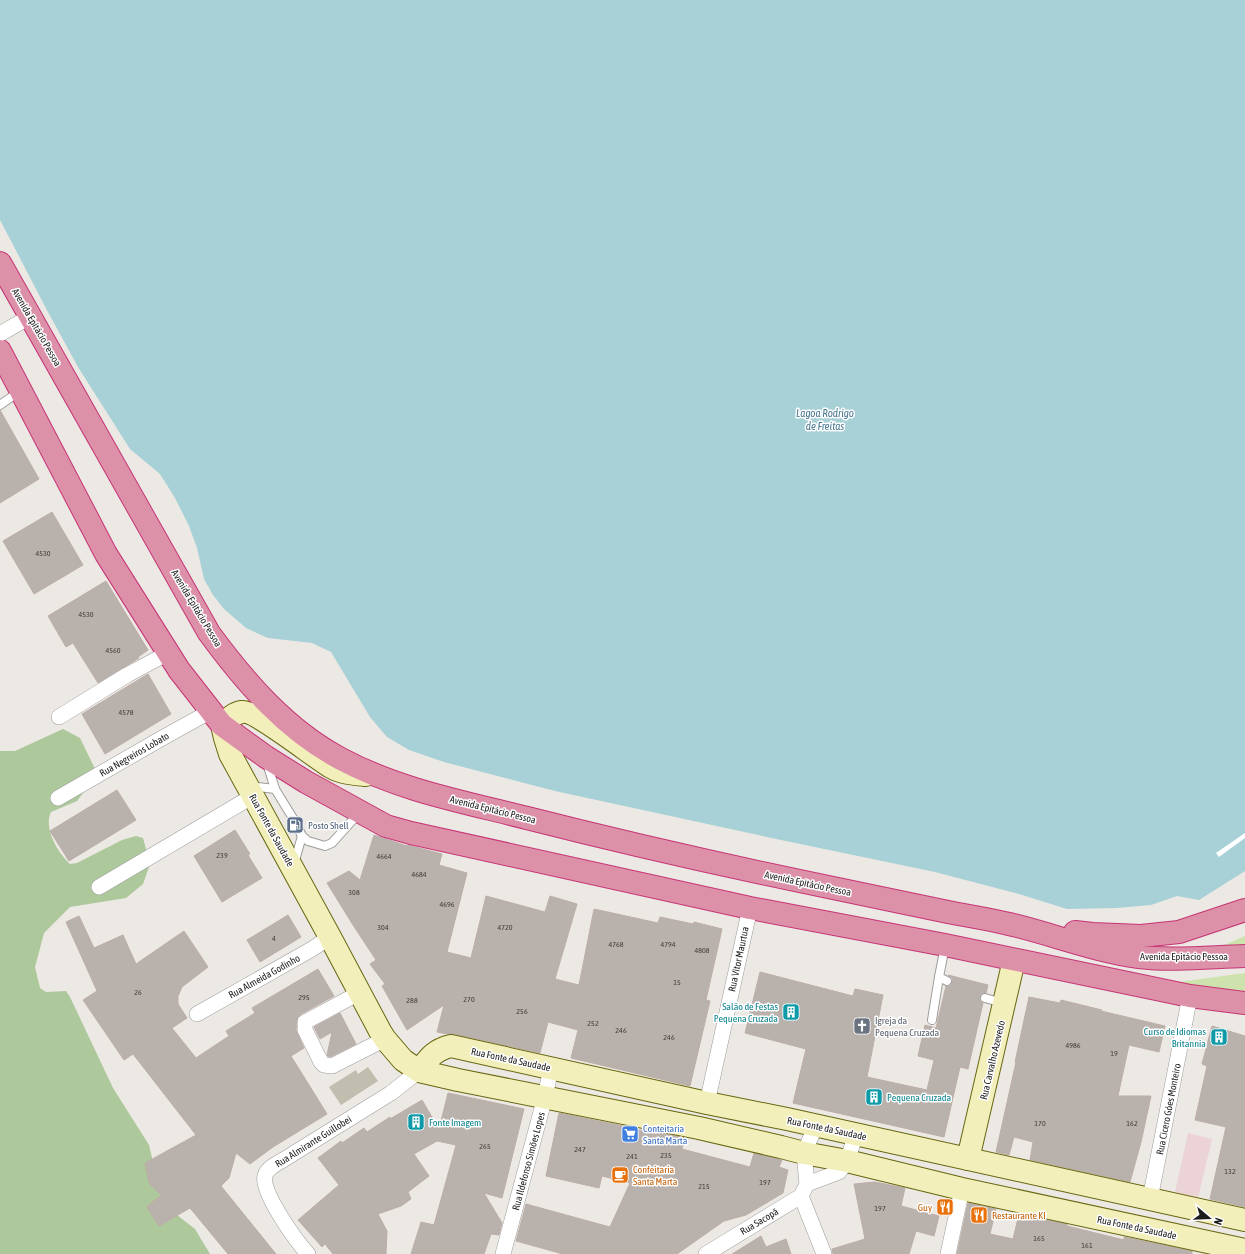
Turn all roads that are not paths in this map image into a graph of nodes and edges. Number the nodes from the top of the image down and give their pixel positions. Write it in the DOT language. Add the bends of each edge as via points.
graph roads {
  1 [pos="0,263"];
  2 [pos="31,316"];
  3 [pos="0,334"];
  4 [pos="0,351"];
  5 [pos="21,391"];
  6 [pos="0,405"];
  7 [pos="168,653"];
  8 [pos="58,717"];
  9 [pos="217,718"];
  10 [pos="266,757"];
  11 [pos="377,776"];
  12 [pos="275,789"];
  13 [pos="250,791"];
  14 [pos="58,798"];
  15 [pos="359,812"];
  16 [pos="302,836"];
  17 [pos="293,869"];
  18 [pos="99,886"];
  19 [pos="750,908"];
  20 [pos="1245,910"];
  21 [pos="1009,924"];
  22 [pos="330,937"];
  23 [pos="945,945"];
  24 [pos="1245,956"];
  25 [pos="1014,960"];
  26 [pos="359,993"];
  27 [pos="1190,996"];
  28 [pos="1245,1004"];
  29 [pos="197,1014"];
  30 [pos="932,1020"];
  31 [pos="385,1039"];
  32 [pos="551,1068"];
  33 [pos="419,1071"];
  34 [pos="545,1097"];
  35 [pos="706,1103"];
  36 [pos="816,1126"];
  37 [pos="856,1134"];
  38 [pos="804,1153"];
  39 [pos="968,1159"];
  40 [pos="847,1161"];
  41 [pos="962,1189"];
  42 [pos="804,1190"];
  43 [pos="1150,1199"];
  44 [pos="1245,1220"];
  45 [pos="1245,1250"];
  46 [pos="308,1254"];
  47 [pos="503,1254"];
  48 [pos="706,1254"];
  49 [pos="824,1254"];
  50 [pos="948,1254"];
  1 -- 2 [label="highway, Avenida Epitácio Pessoa"];
  2 -- 3 [label="street"];
  2 -- 11 [label="highway, Avenida Epitácio Pessoa" via="209,632 232,664 287,722 318,747"];
  4 -- 5 [label="highway"];
  5 -- 6 [label="lane"];
  5 -- 7 [label="highway" via="106,554"];
  7 -- 8 [label="street"];
  7 -- 9 [label="highway"];
  9 -- 10 [label="highway"];
  9 -- 11 [label="street" via="247,712 332,767 354,774"];
  9 -- 13 [label="street, Rua Fonte da Saudade" via="230,754"];
  9 -- 14 [label="street, Rua Negreiros Lobato" via="164,737"];
  10 -- 12 [label="lane"];
  10 -- 15 [label="highway"];
  11 -- 21 [label="highway, Avenida Epitácio Pessoa" via="436,795 638,846"];
  12 -- 13 [label="lane"];
  12 -- 16 [label="lane"];
  13 -- 17 [label="street, Rua Fonte da Saudade"];
  13 -- 18 [label="street"];
  15 -- 16 [label="lane" via="332,844 317,844"];
  15 -- 19 [label="highway" via="386,826 411,833"];
  16 -- 17 [label="lane"];
  17 -- 22 [label="street, Rua Fonte da Saudade"];
  19 -- 23 [label="highway"];
  19 -- 35 [label="street, Rua Vitor Maurtua"];
  20 -- 21 [label="highway" via="1179,932 1141,936 1093,934"];
  21 -- 24 [label="highway, Avenida Epitácio Pessoa" via="1120,954 1157,958"];
  22 -- 26 [label="street, Rua Fonte da Saudade"];
  22 -- 29 [label="street, Rua Almeida Godinho"];
  23 -- 25 [label="highway"];
  23 -- 30 [label="lane" via="943,979"];
  25 -- 27 [label="highway"];
  25 -- 39 [label="street, Rua Carvalho Azevedo" via="995,1001"];
  26 -- 31 [label="street, Rua Fonte da Saudade"];
  26 -- 31 [label="street" via="305,1022 305,1030 321,1062 332,1066"];
  27 -- 28 [label="highway"];
  27 -- 43 [label="street, Rua Cicero Góes Monteiro"];
  31 -- 33 [label="street, Rua Fonte da Saudade" via="403,1060"];
  32 -- 33 [label="street, Rua Fonte da Saudade" via="451,1046 441,1048"];
  32 -- 34 [label="street, Rua Ildefonso Simões Lopes"];
  32 -- 35 [label="street, Rua Fonte da Saudade"];
  33 -- 34 [label="street, Rua Fonte da Saudade"];
  33 -- 46 [label="street, Rua Almirante Guillobei" via="266,1173 264,1183 269,1195 292,1234"];
  34 -- 38 [label="street, Rua Fonte da Saudade" via="699,1128"];
  34 -- 47 [label="street, Rua Ildefonso Simões Lopes"];
  35 -- 36 [label="street, Rua Fonte da Saudade"];
  36 -- 37 [label="street, Rua Fonte da Saudade"];
  36 -- 38 [label="street"];
  37 -- 39 [label="street, Rua Fonte da Saudade"];
  37 -- 40 [label="street, Rua Sacopã"];
  38 -- 40 [label="street, Rua Fonte da Saudade"];
  38 -- 42 [label="street"];
  39 -- 43 [label="street, Rua Fonte da Saudade"];
  40 -- 41 [label="street, Rua Fonte da Saudade"];
  40 -- 42 [label="street, Rua Sacopã" via="839,1172"];
  41 -- 45 [label="street, Rua Fonte da Saudade"];
  41 -- 50 [label="street"];
  42 -- 48 [label="street, Rua Sacopã"];
  42 -- 49 [label="street"];
  43 -- 44 [label="street, Rua Fonte da Saudade"];
}
